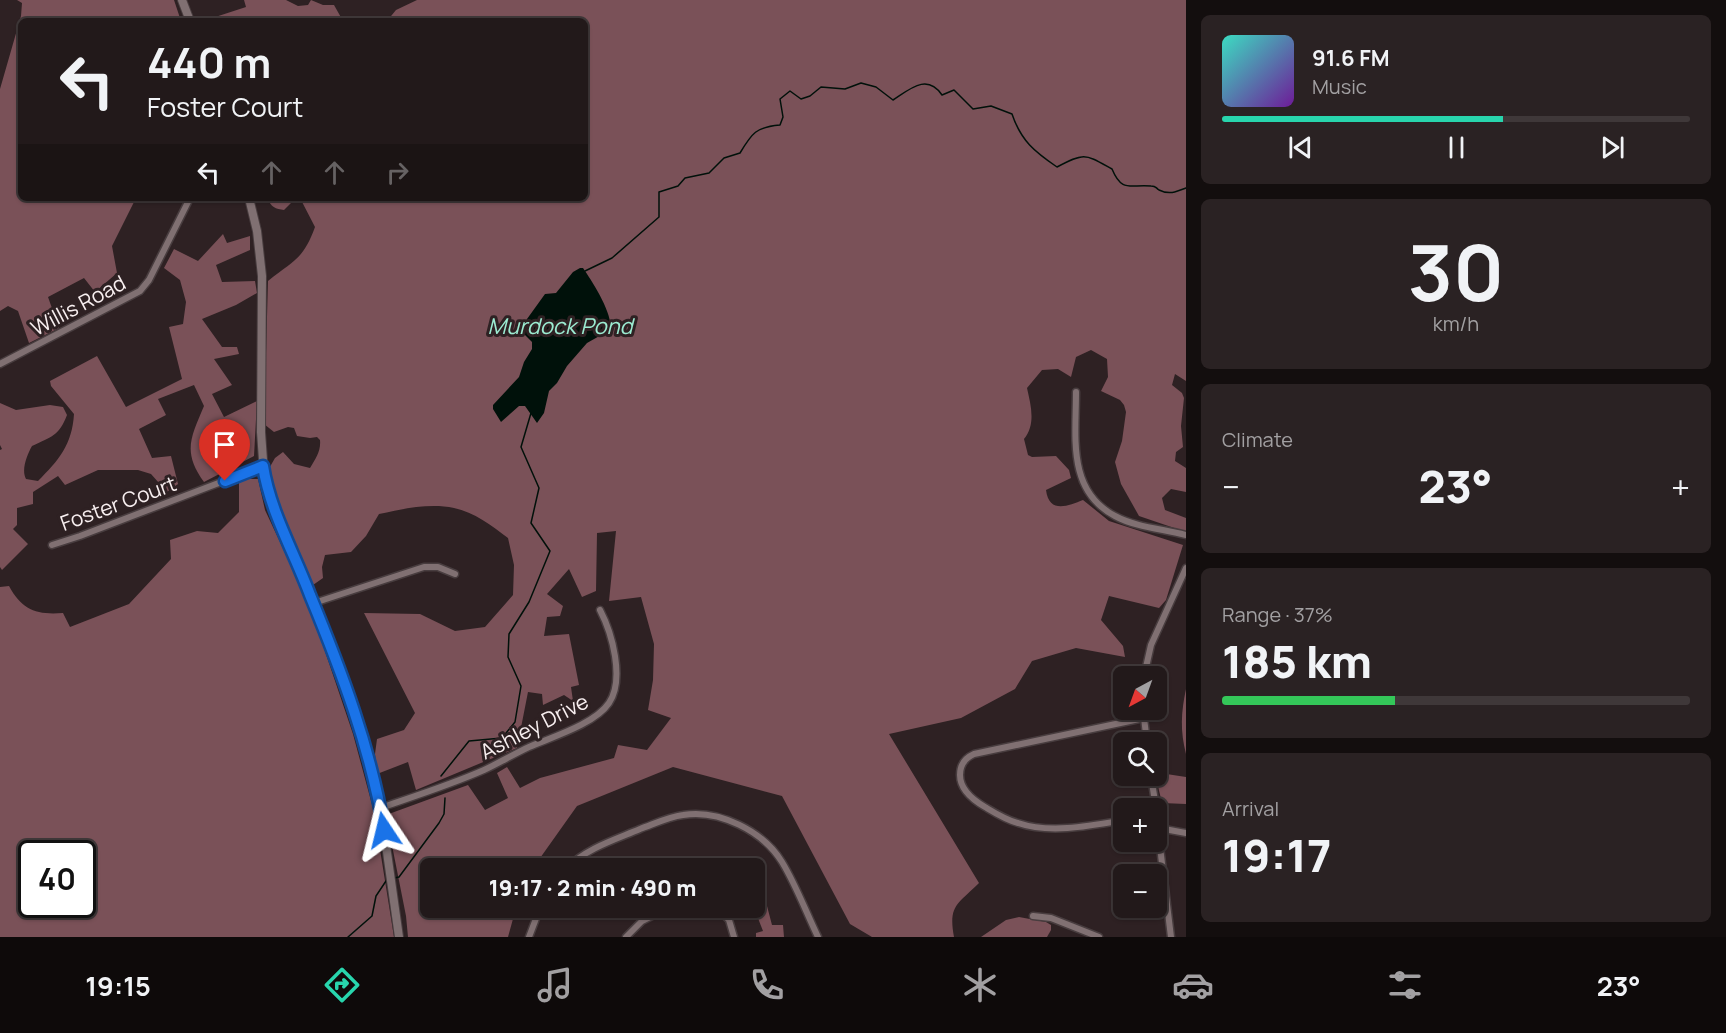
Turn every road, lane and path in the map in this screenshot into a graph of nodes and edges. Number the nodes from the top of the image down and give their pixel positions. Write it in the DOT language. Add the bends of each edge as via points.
graph roads {
  1 [pos="183,0"];
  2 [pos="189,18"];
  3 [pos="188,201"];
  4 [pos="250,201"];
  5 [pos="0,364"];
  6 [pos="1077,392"];
  7 [pos="263,466"];
  8 [pos="1186,535"];
  9 [pos="52,545"];
  10 [pos="1186,568"];
  11 [pos="454,574"];
  12 [pos="314,603"];
  13 [pos="600,610"];
  14 [pos="1146,666"];
  15 [pos="1134,720"];
  16 [pos="380,808"];
  17 [pos="1113,822"];
  18 [pos="1167,830"];
  19 [pos="1186,834"];
  20 [pos="1162,852"];
  21 [pos="579,858"];
  22 [pos="1034,916"];
  23 [pos="537,918"];
  24 [pos="648,918"];
  25 [pos="727,918"];
  26 [pos="399,937"];
  27 [pos="530,937"];
  28 [pos="626,937"];
  29 [pos="734,937"];
  30 [pos="818,937"];
  31 [pos="1099,937"];
  32 [pos="1171,937"];
  1 -- 2 [label="street"];
  3 -- 5 [label="street, Willis Road" via="140,291"];
  4 -- 7 [label="street" via="262,276"];
  6 -- 8 [label="street" via="1077,467 1092,497 1122,519"];
  7 -- 9 [label="street, Foster Court"];
  7 -- 12 [label="street" via="274,508"];
  10 -- 14 [label="street" via="1151,645"];
  11 -- 12 [label="street" via="438,567 424,567"];
  12 -- 16 [label="street" via="361,735"];
  13 -- 16 [label="street, Ashley Drive" via="611,639 616,669 612,695 605,708 585,722 484,770"];
  15 -- 17 [label="street" via="974,754 965,759 960,771 962,785 972,799 1021,825 1058,829"];
  16 -- 26 [label="street"];
  18 -- 19 [label="street"];
  20 -- 32 [label="street"];
  21 -- 30 [label="street" via="668,818 697,813 722,817 758,837 778,856"];
  22 -- 31 [label="street" via="1051,918"];
  23 -- 27 [label="street"];
  24 -- 28 [label="street"];
  25 -- 29 [label="street"];
}
